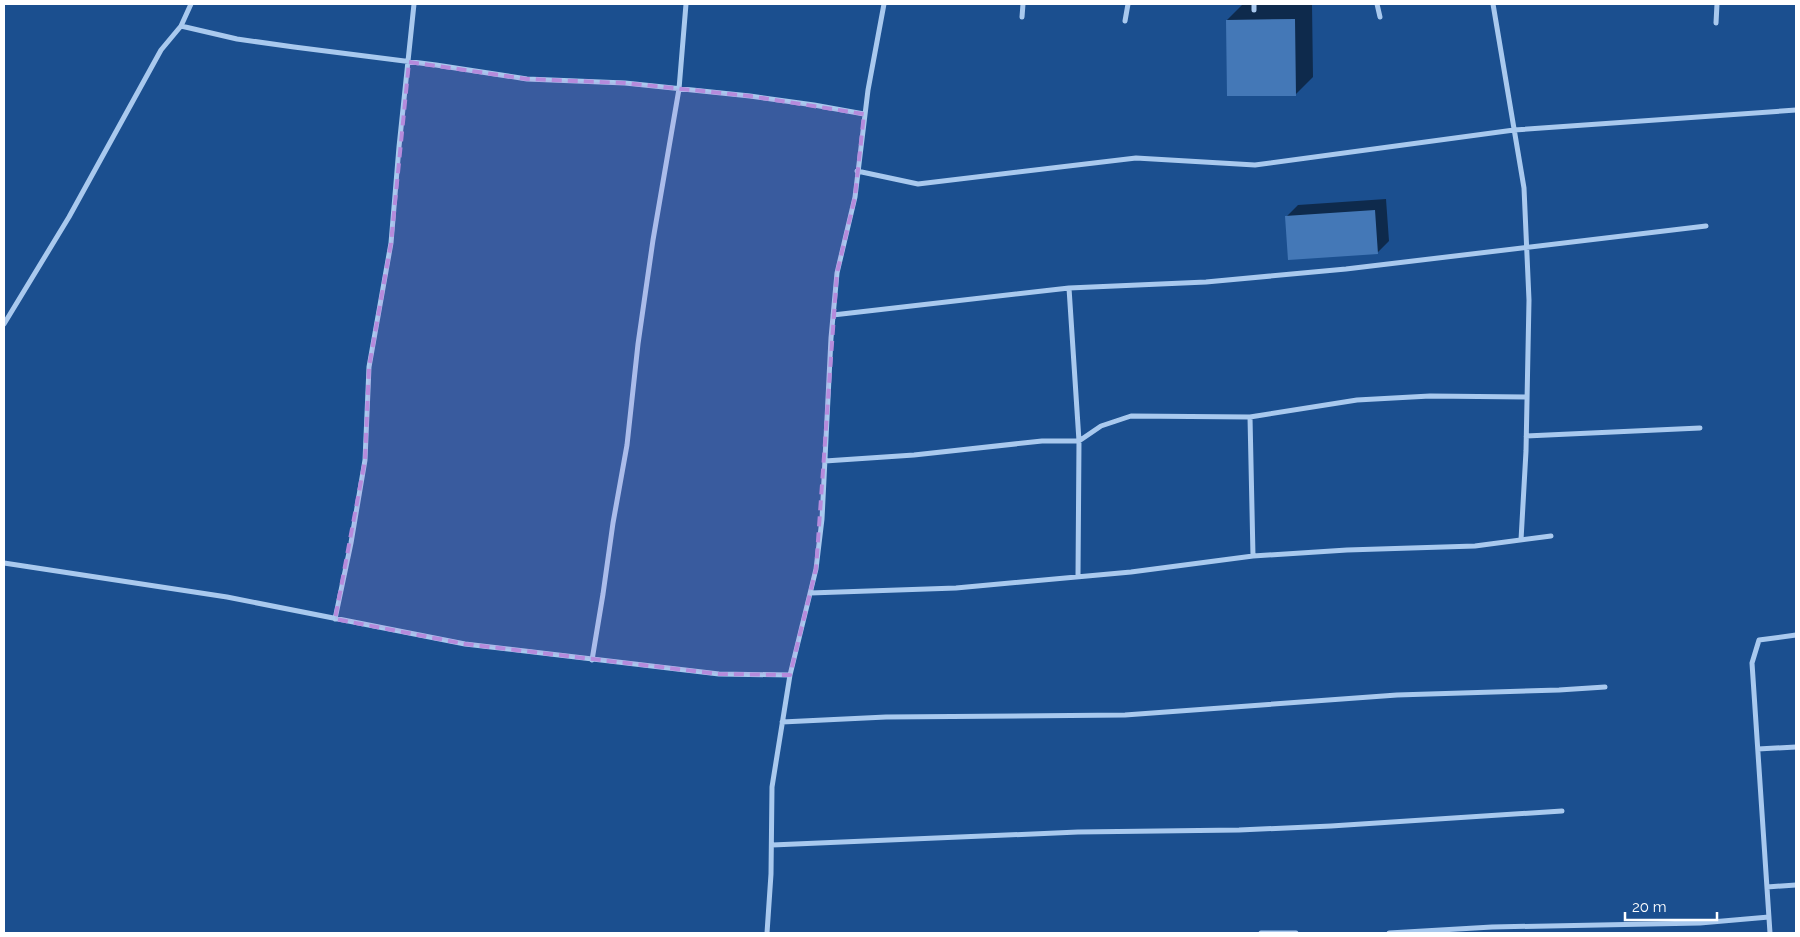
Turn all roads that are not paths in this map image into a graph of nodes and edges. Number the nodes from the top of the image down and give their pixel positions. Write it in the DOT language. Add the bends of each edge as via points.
graph roads {
  1 [pos="191,4"];
  2 [pos="414,4"];
  3 [pos="686,4"];
  4 [pos="884,4"];
  5 [pos="1023,4"];
  6 [pos="1128,4"];
  7 [pos="1377,4"];
  8 [pos="1493,4"];
  9 [pos="1716,4"];
  10 [pos="1022,17"];
  11 [pos="1380,17"];
  12 [pos="1125,21"];
  13 [pos="1716,22"];
  14 [pos="181,26"];
  15 [pos="409,62"];
  16 [pos="679,89"];
  17 [pos="1796,110"];
  18 [pos="864,114"];
  19 [pos="1514,130"];
  20 [pos="857,171"];
  21 [pos="1706,226"];
  22 [pos="1526,248"];
  23 [pos="1070,288"];
  24 [pos="833,315"];
  25 [pos="4,324"];
  26 [pos="1527,397"];
  27 [pos="1250,417"];
  28 [pos="1700,428"];
  29 [pos="1526,436"];
  30 [pos="1079,441"];
  31 [pos="825,461"];
  32 [pos="1551,536"];
  33 [pos="1521,540"];
  34 [pos="1253,556"];
  35 [pos="4,563"];
  36 [pos="1078,577"];
  37 [pos="810,592"];
  38 [pos="335,619"];
  39 [pos="1796,635"];
  40 [pos="592,660"];
  41 [pos="790,676"];
  42 [pos="1605,687"];
  43 [pos="782,722"];
  44 [pos="1796,747"];
  45 [pos="1758,749"];
  46 [pos="1562,811"];
  47 [pos="772,845"];
  48 [pos="1796,885"];
  49 [pos="1767,887"];
  50 [pos="1769,917"];
  51 [pos="767,933"];
  52 [pos="1261,933"];
  53 [pos="1296,933"];
  54 [pos="1389,933"];
  55 [pos="1770,933"];
  1 -- 14 [label="street"];
  2 -- 15 [label="street"];
  3 -- 16 [label="street"];
  4 -- 18 [label="street"];
  5 -- 10 [label="street"];
  6 -- 12 [label="street"];
  7 -- 11 [label="street"];
  8 -- 19 [label="street"];
  9 -- 13 [label="street"];
  14 -- 15 [label="street" via="237,39"];
  14 -- 25 [label="street" via="161,50 69,217"];
  15 -- 16 [label="street" via="527,79"];
  15 -- 38 [label="street" via="392,243 369,368 365,460"];
  16 -- 18 [label="street" via="759,97"];
  16 -- 40 [label="street" via="653,240 627,445"];
  17 -- 19 [label="street"];
  18 -- 20 [label="street"];
  19 -- 20 [label="street" via="1255,165 1136,158 918,184"];
  19 -- 22 [label="street" via="1524,188"];
  20 -- 24 [label="street" via="837,273"];
  21 -- 22 [label="street"];
  22 -- 23 [label="street" via="1206,282"];
  22 -- 26 [label="street" via="1529,300"];
  23 -- 24 [label="street"];
  23 -- 30 [label="street"];
  24 -- 31 [label="street"];
  26 -- 27 [label="street" via="1430,396 1357,400"];
  26 -- 29 [label="street"];
  27 -- 30 [label="street" via="1131,416 1100,426"];
  27 -- 34 [label="street"];
  28 -- 29 [label="street"];
  29 -- 33 [label="street"];
  30 -- 31 [label="street" via="1042,441"];
  30 -- 36 [label="street"];
  31 -- 37 [label="street" via="822,519"];
  32 -- 33 [label="street"];
  33 -- 34 [label="street" via="1475,546"];
  34 -- 36 [label="street"];
  35 -- 38 [label="street" via="227,597"];
  36 -- 37 [label="street" via="956,588"];
  37 -- 41 [label="street"];
  38 -- 40 [label="street" via="465,644"];
  39 -- 45 [label="street" via="1759,640 1752,663"];
  40 -- 41 [label="street" via="719,674"];
  41 -- 43 [label="street"];
  42 -- 43 [label="street" via="1397,695 1125,714 886,717"];
  43 -- 47 [label="street" via="772,787"];
  44 -- 45 [label="street"];
  45 -- 49 [label="street"];
  46 -- 47 [label="street" via="1285,828 1058,833"];
  47 -- 51 [label="street"];
  48 -- 49 [label="street"];
  49 -- 50 [label="street"];
  50 -- 54 [label="street" via="1716,923 1492,927"];
  50 -- 55 [label="street"];
  52 -- 53 [label="street"];
}
